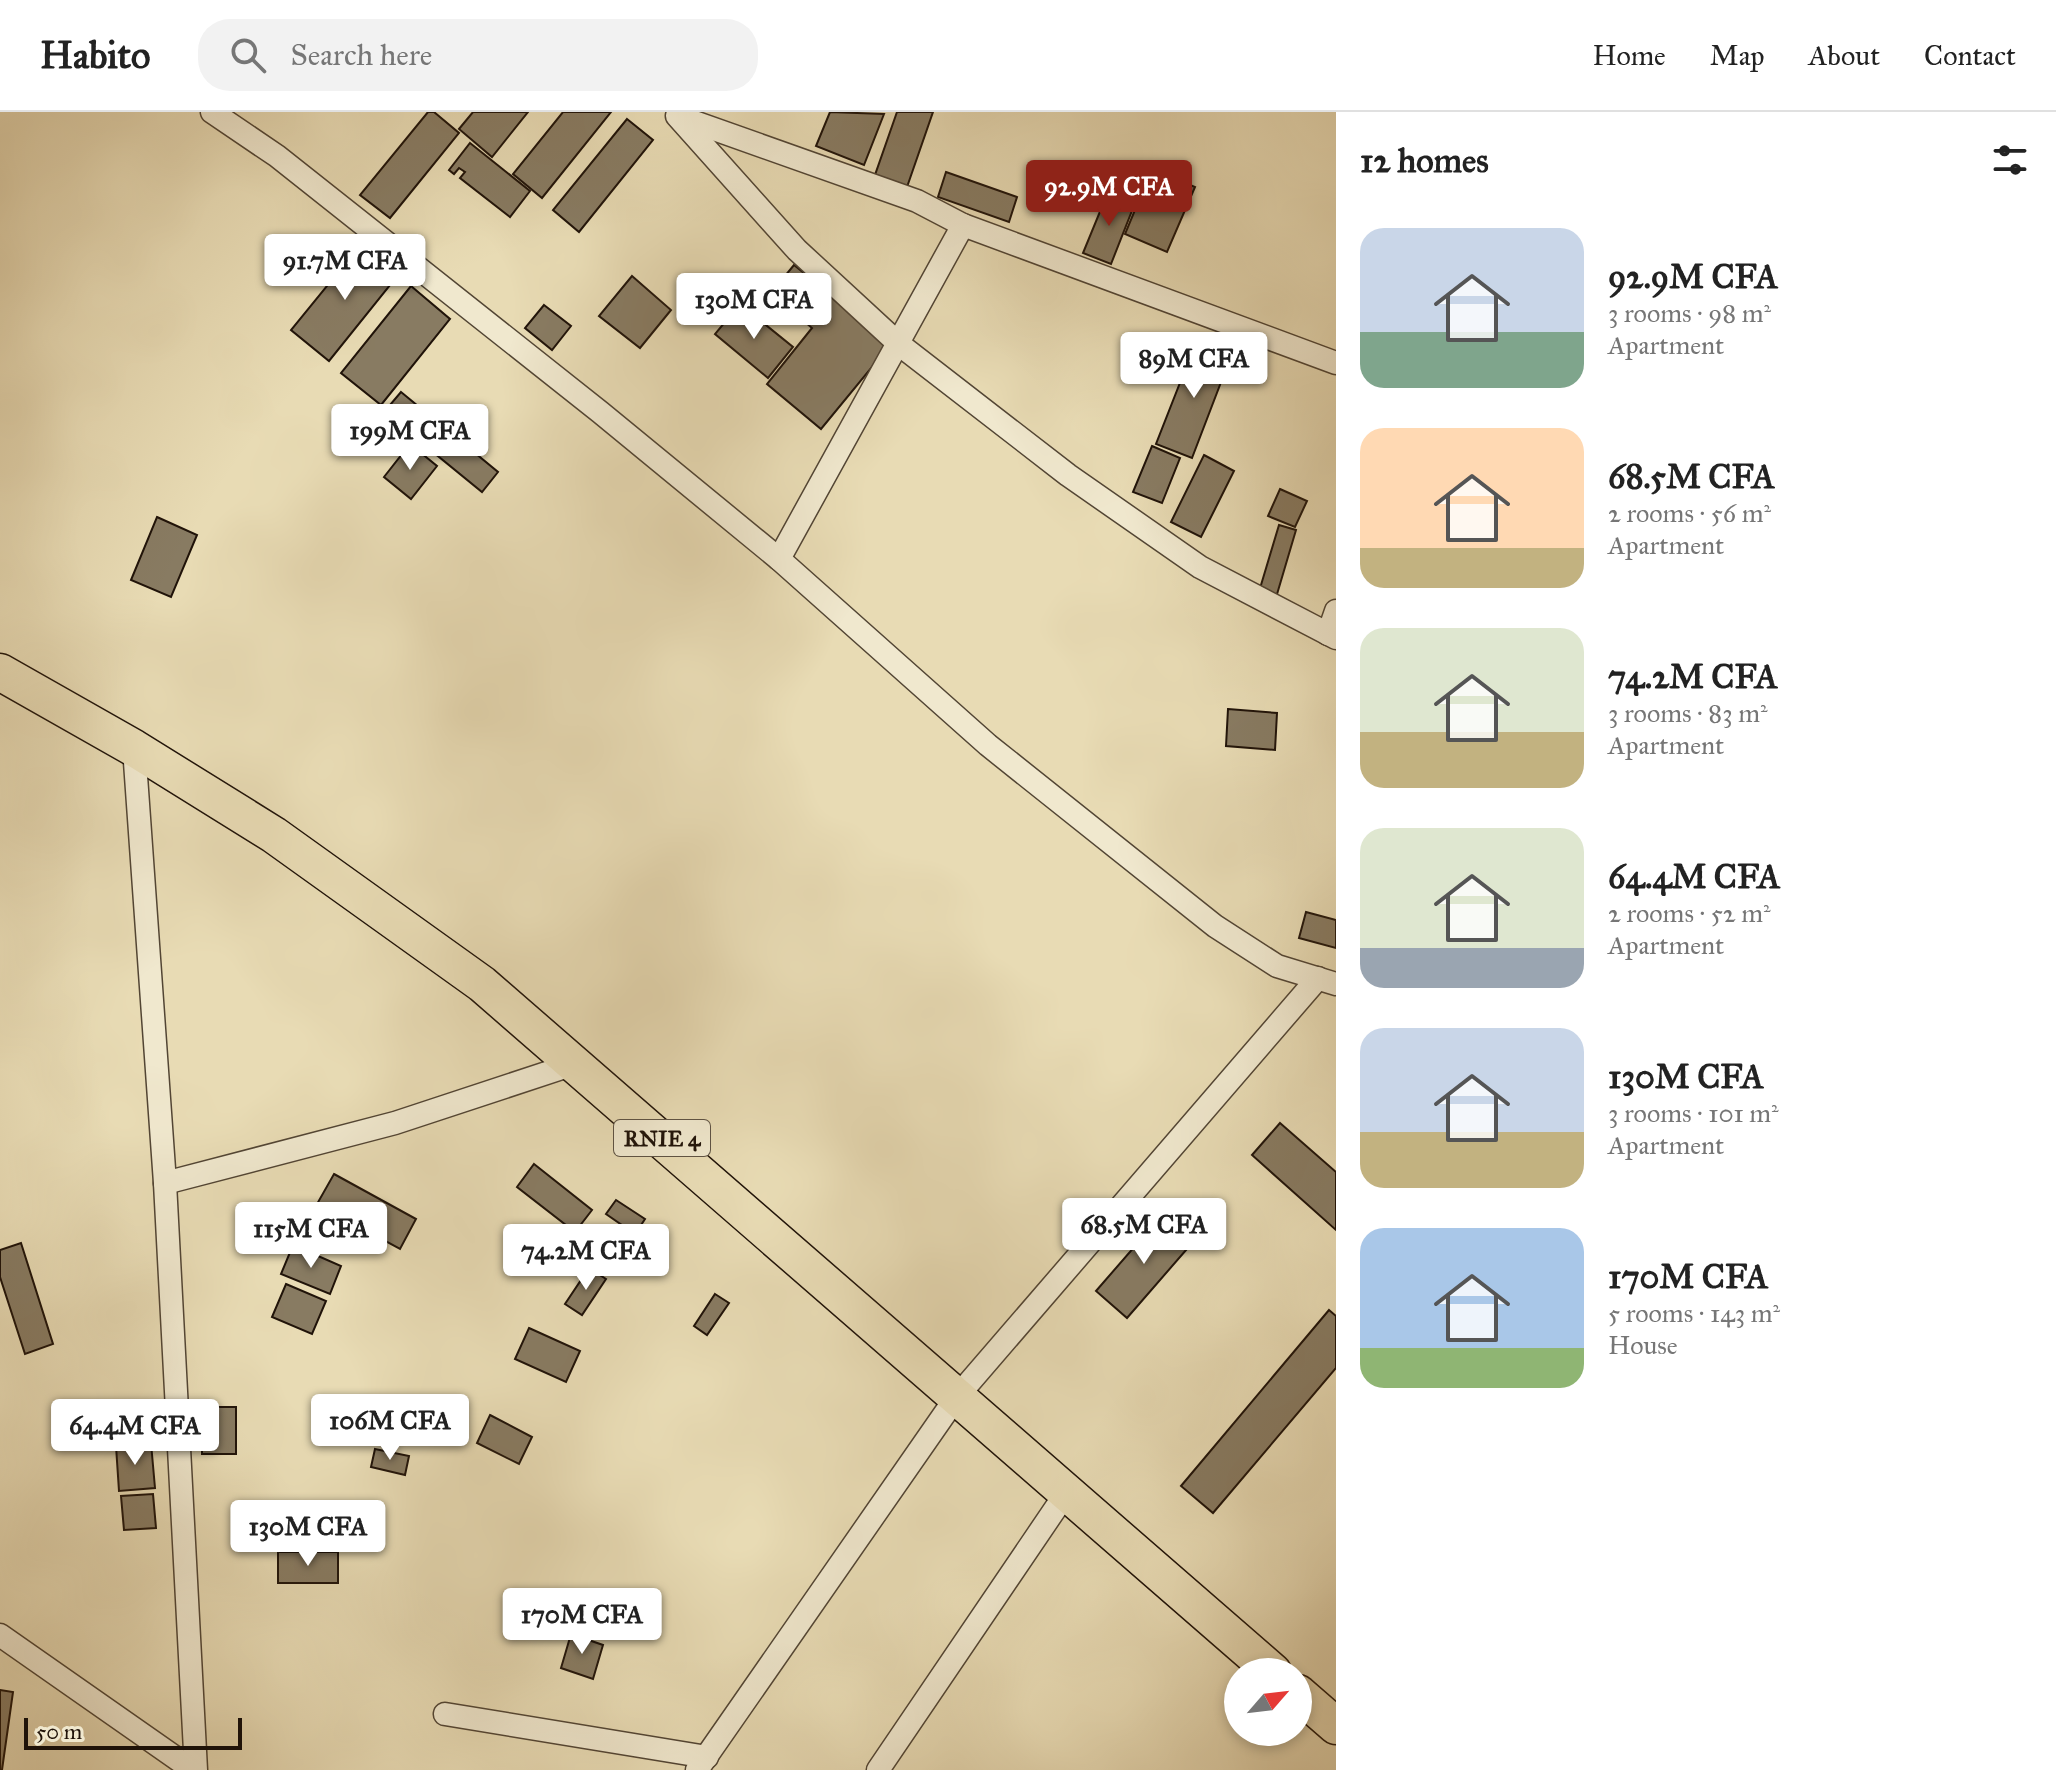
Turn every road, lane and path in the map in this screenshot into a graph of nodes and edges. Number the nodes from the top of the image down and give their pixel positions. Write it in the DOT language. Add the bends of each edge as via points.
graph roads {
  1 [pos="212,112"];
  2 [pos="674,113"];
  3 [pos="963,225"];
  4 [pos="900,345"];
  5 [pos="1336,363"];
  6 [pos="779,559"];
  7 [pos="1336,611"];
  8 [pos="1332,636"];
  9 [pos="0,672"];
  10 [pos="134,748"];
  11 [pos="1327,981"];
  12 [pos="577,1063"];
  13 [pos="165,1183"];
  14 [pos="955,1399"];
  15 [pos="1066,1493"];
  16 [pos="0,1635"];
  17 [pos="1257,1658"];
  18 [pos="1312,1705"];
  19 [pos="445,1714"];
  20 [pos="1336,1726"];
  21 [pos="702,1764"];
  22 [pos="195,1770"];
  23 [pos="878,1770"];
  1 -- 6 [label="street" via="277,156"];
  2 -- 3 [label="street" via="917,201"];
  2 -- 4 [label="street" via="797,250"];
  3 -- 4 [label="street"];
  3 -- 5 [label="street"];
  4 -- 6 [label="street"];
  4 -- 8 [label="street" via="1068,475 1200,567"];
  6 -- 11 [label="street" via="988,745 1215,926 1277,966"];
  7 -- 8 [label="street"];
  9 -- 10 [label="main road, RNIE 4"];
  10 -- 12 [label="main road, RNIE 4" via="372,903"];
  10 -- 13 [label="street"];
  11 -- 14 [label="street"];
  12 -- 13 [label="street" via="395,1123"];
  12 -- 14 [label="main road, RNIE 4"];
  13 -- 22 [label="street"];
  14 -- 15 [label="main road, RNIE 4"];
  14 -- 21 [label="street"];
  15 -- 17 [label="main road, RNIE 4"];
  15 -- 23 [label="street"];
  16 -- 22 [label="street"];
  18 -- 20 [label="main road"];
  19 -- 21 [label="street"];
}
